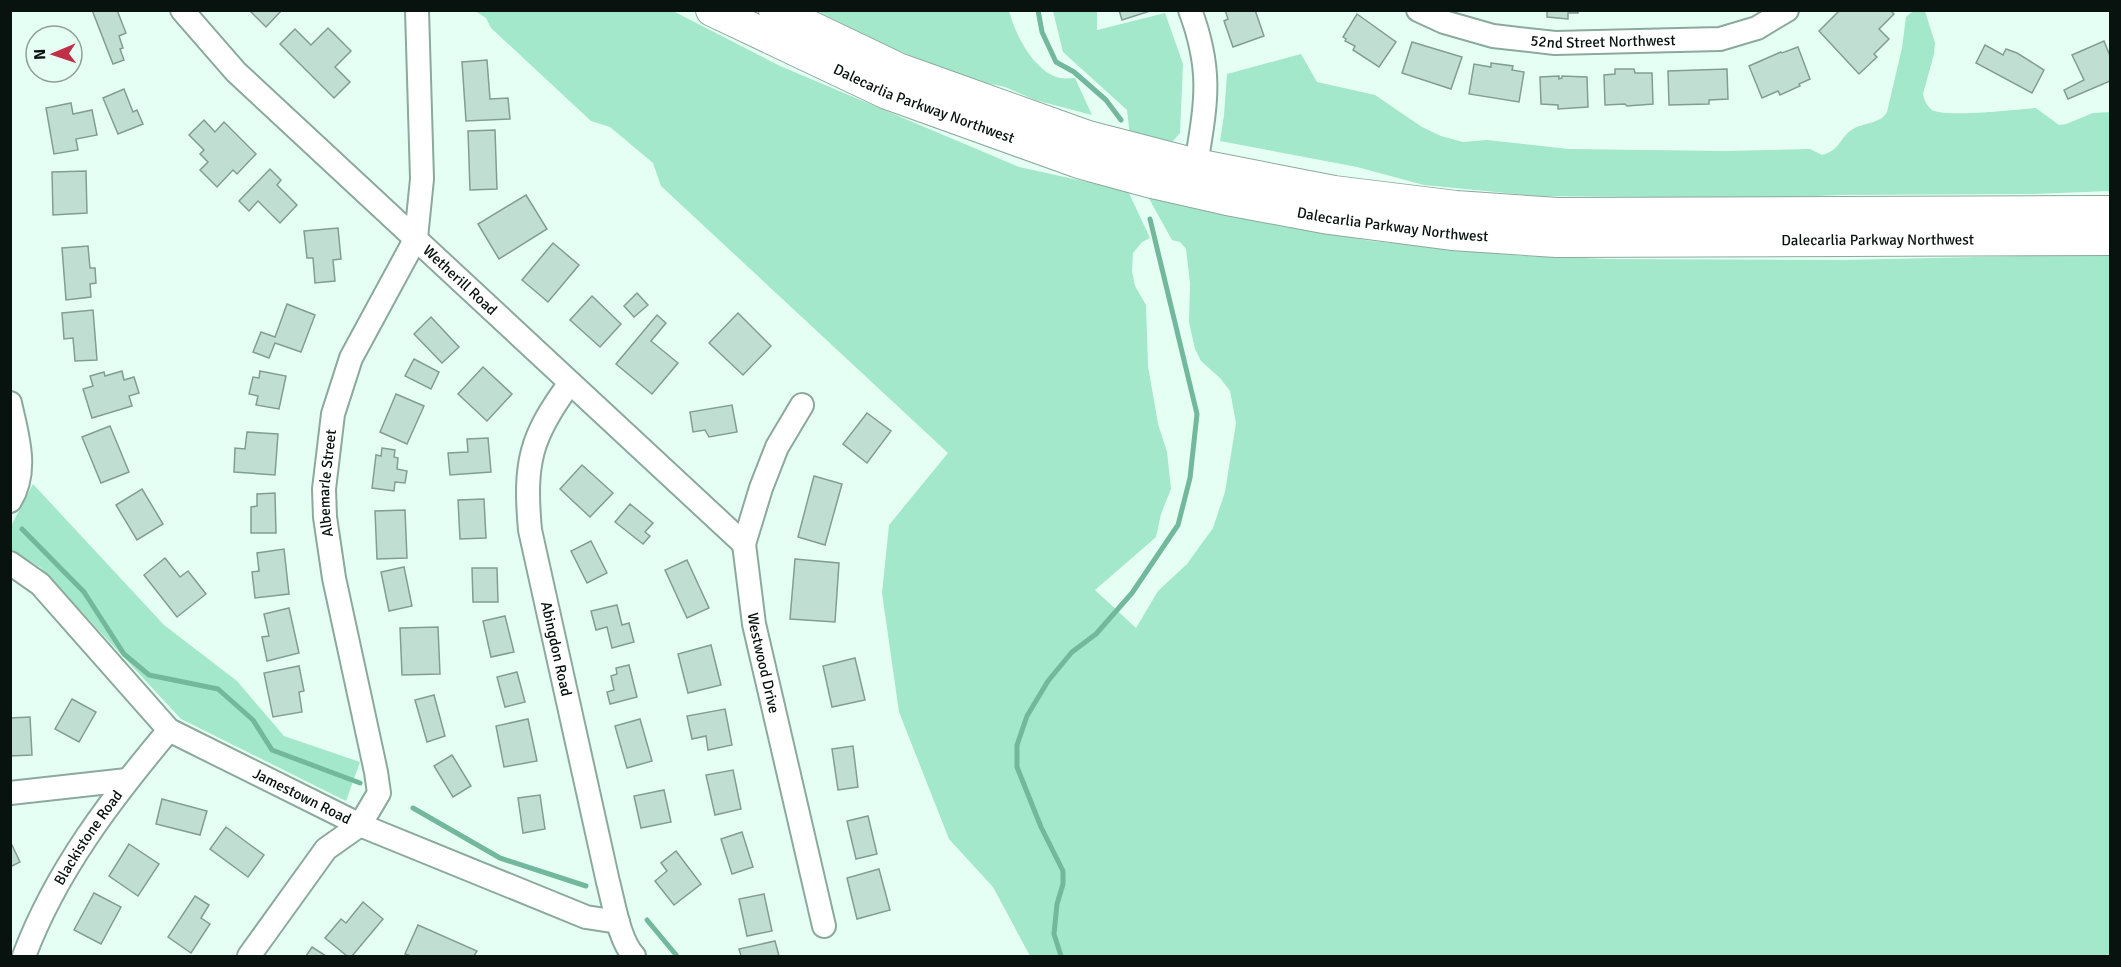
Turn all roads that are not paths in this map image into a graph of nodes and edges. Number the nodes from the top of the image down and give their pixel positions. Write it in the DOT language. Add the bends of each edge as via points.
graph roads {
  1 [pos="182,10"];
  2 [pos="417,10"];
  3 [pos="712,10"];
  4 [pos="775,10"];
  5 [pos="1190,10"];
  6 [pos="1418,10"];
  7 [pos="1787,10"];
  8 [pos="1196,165"];
  9 [pos="2110,212"];
  10 [pos="416,238"];
  11 [pos="2110,239"];
  12 [pos="570,384"];
  13 [pos="10,403"];
  14 [pos="802,405"];
  15 [pos="10,501"];
  16 [pos="744,544"];
  17 [pos="10,563"];
  18 [pos="170,730"];
  19 [pos="127,780"];
  20 [pos="10,793"];
  21 [pos="360,825"];
  22 [pos="618,922"];
  23 [pos="824,926"];
  24 [pos="24,957"];
  25 [pos="249,957"];
  26 [pos="634,957"];
  1 -- 10 [label="street, Wetherill Road" via="236,72"];
  2 -- 10 [label="street, Albemarle Street" via="422,179"];
  3 -- 11 [label="main road, Dalecarlia Parkway Northwest" via="887,93 1079,162 1218,197 1329,218 1452,234 1556,241"];
  4 -- 8 [label="main road, Dalecarlia Parkway Northwest" via="898,69 1088,137"];
  5 -- 8 [label="street" via="1199,35 1206,85"];
  6 -- 7 [label="street, 52nd Street Northwest" via="1493,36 1555,43 1720,39 1757,28"];
  8 -- 9 [label="main road, Dalecarlia Parkway Northwest" via="1334,192 1517,212"];
  10 -- 12 [label="street, Wetherill Road"];
  10 -- 21 [label="street, Albemarle Street" via="351,358 333,414 327,457 324,489 328,544 379,793"];
  12 -- 16 [label="street, Wetherill Road"];
  12 -- 22 [label="street, Abingdon Road" via="549,412 532,450 528,511"];
  13 -- 15 [label="street" via="22,462"];
  14 -- 16 [label="street, Westwood Drive" via="777,447"];
  16 -- 23 [label="street, Westwood Drive" via="754,624"];
  17 -- 18 [label="street, Jamestown Road" via="40,584"];
  18 -- 19 [label="street, Blackistone Road"];
  18 -- 21 [label="street, Jamestown Road"];
  19 -- 20 [label="street"];
  19 -- 24 [label="street, Blackistone Road" via="74,854"];
  21 -- 22 [label="street, Jamestown Road" via="586,917"];
  21 -- 25 [label="street, Albemarle Street" via="326,849"];
  22 -- 26 [label="street"];
}
